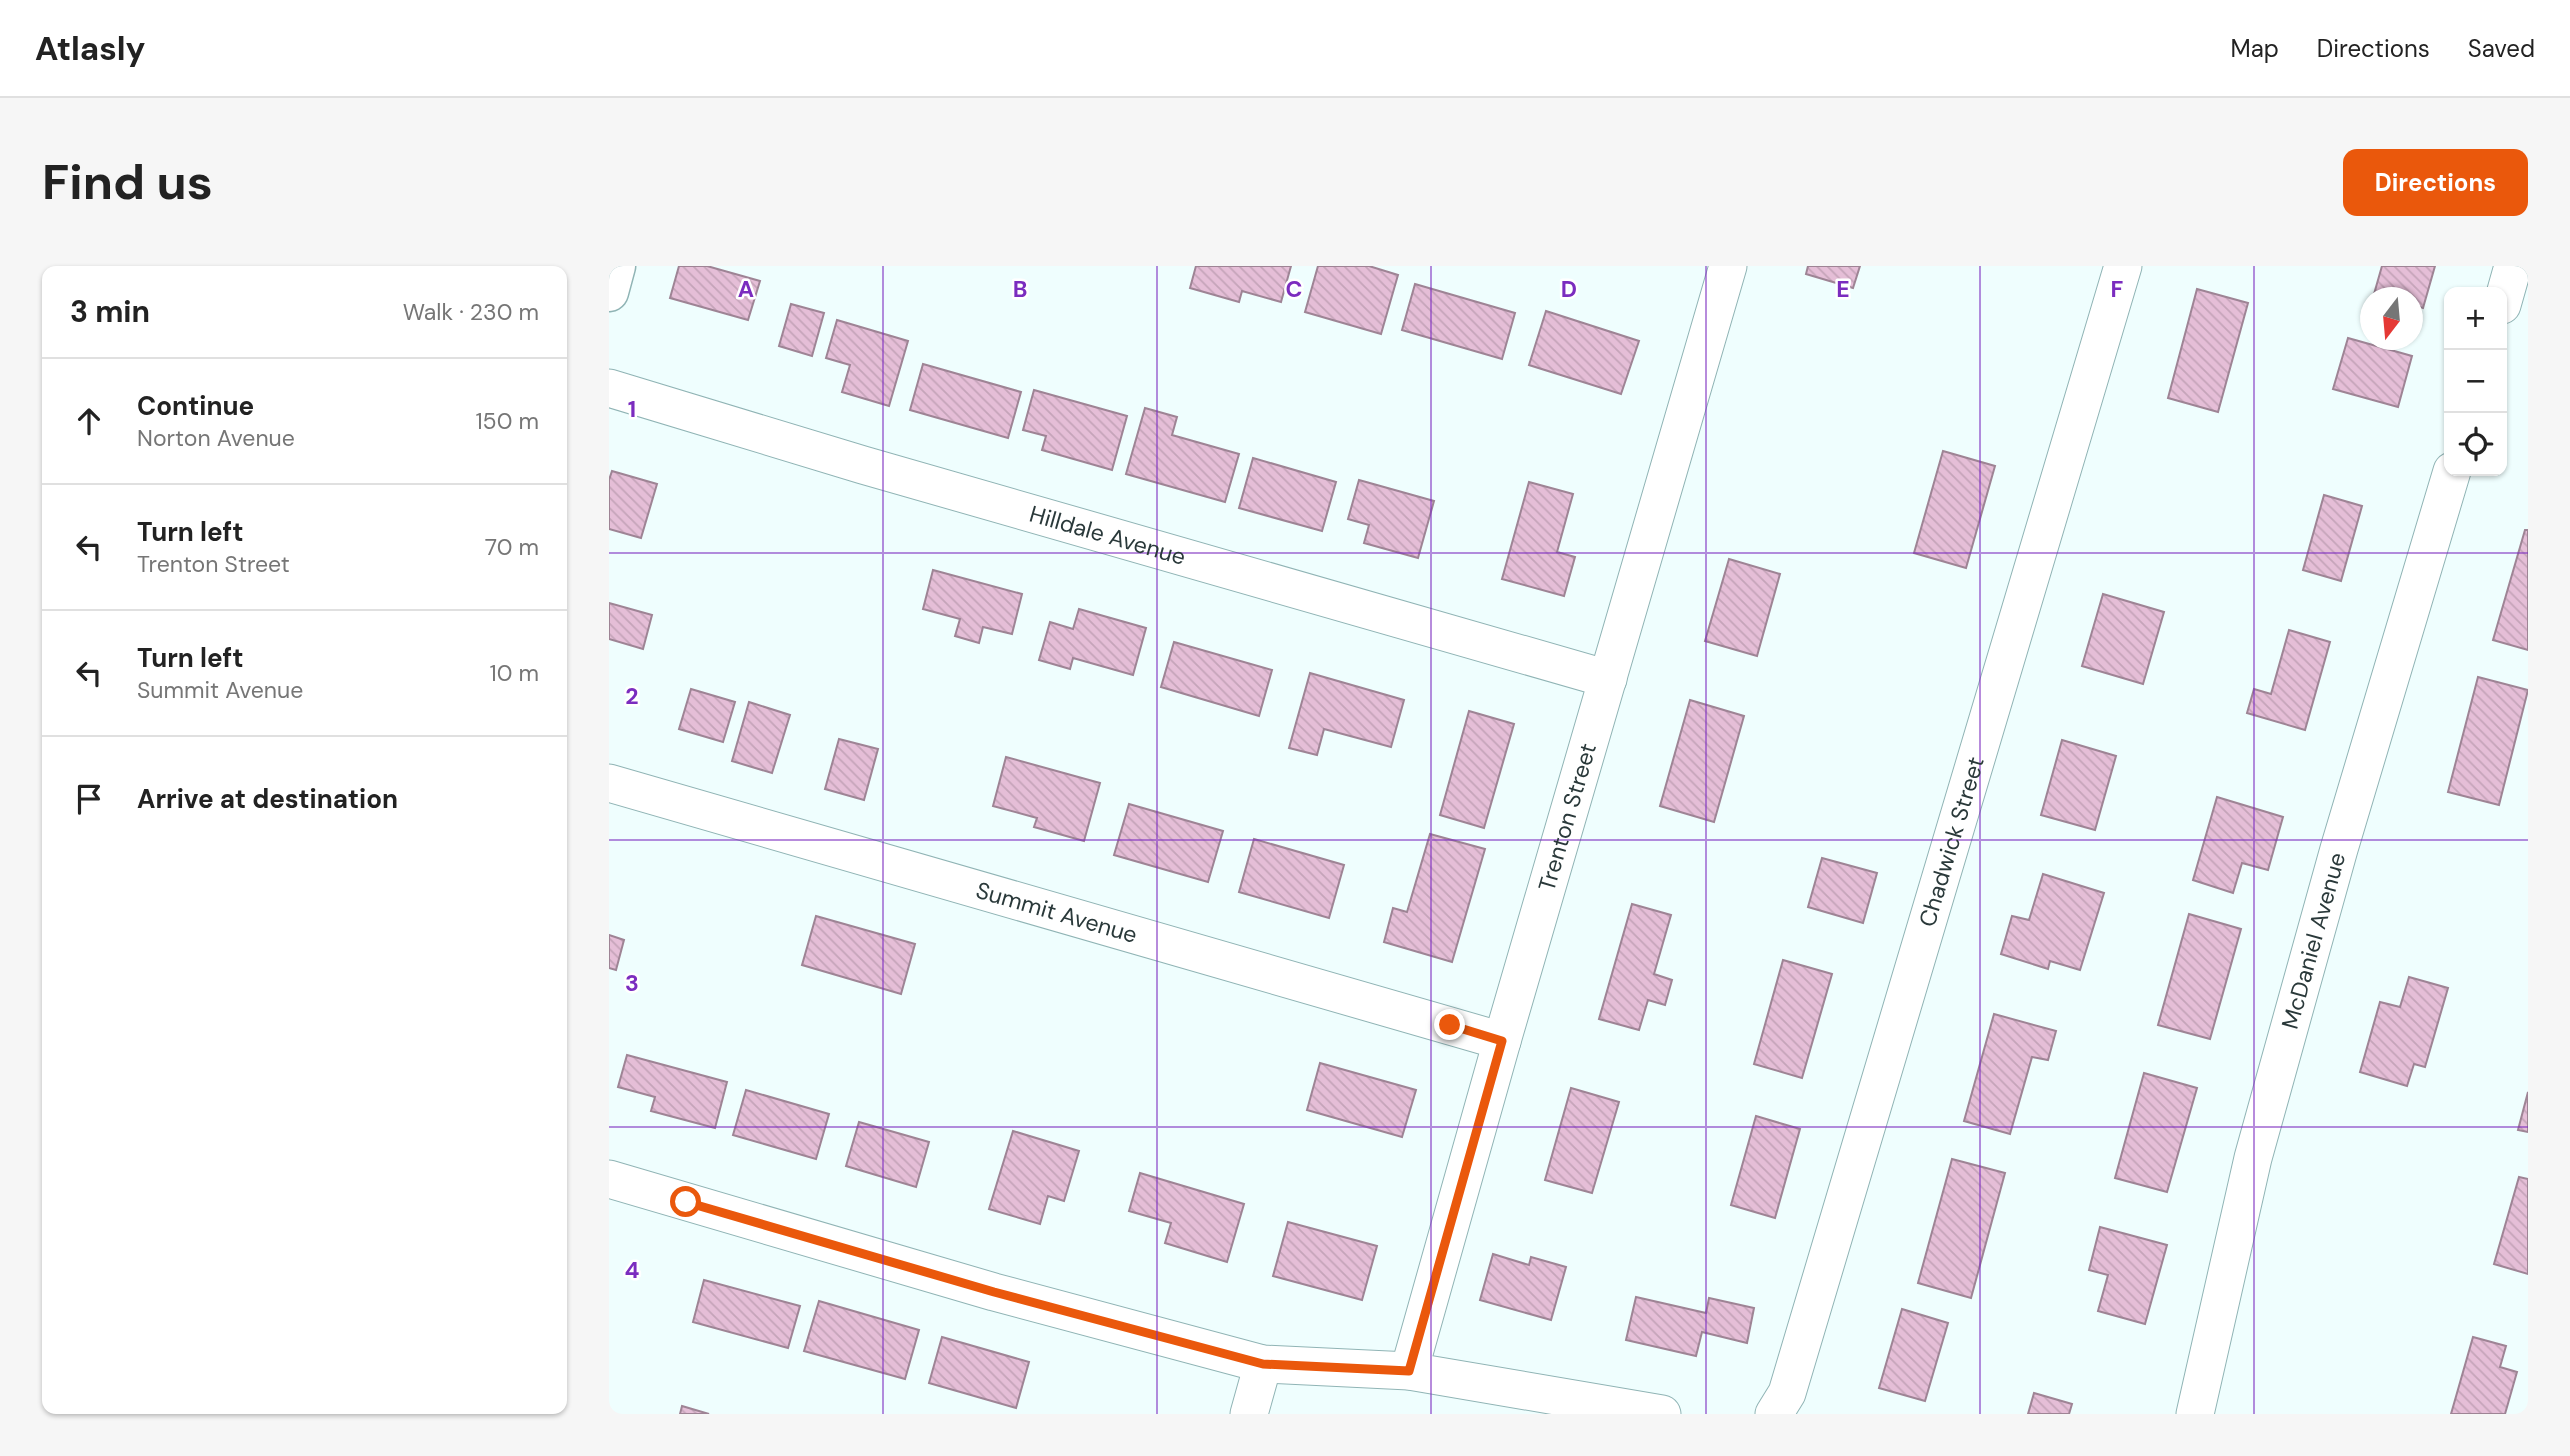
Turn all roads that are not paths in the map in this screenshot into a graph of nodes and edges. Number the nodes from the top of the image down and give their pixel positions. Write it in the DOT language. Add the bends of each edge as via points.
graph roads {
  1 [pos="616,266"];
  2 [pos="2123,266"];
  3 [pos="2514,266"];
  4 [pos="1717,269"];
  5 [pos="2507,289"];
  6 [pos="609,292"];
  7 [pos="609,388"];
  8 [pos="2451,476"];
  9 [pos="1608,679"];
  10 [pos="609,783"];
  11 [pos="1502,1041"];
  12 [pos="609,1179"];
  13 [pos="1263,1364"];
  14 [pos="1409,1371"];
  15 [pos="1249,1414"];
  16 [pos="1662,1414"];
  17 [pos="1774,1414"];
  18 [pos="2195,1414"];
  1 -- 6 [label="street"];
  2 -- 17 [label="street, Chadwick Street" via="1787,1393"];
  3 -- 5 [label="street"];
  4 -- 9 [label="street, Trenton Street"];
  7 -- 9 [label="street, Hilldale Avenue"];
  8 -- 18 [label="street, McDaniel Avenue" via="2257,1145"];
  9 -- 11 [label="street, Trenton Street"];
  10 -- 11 [label="street, Summit Avenue"];
  11 -- 14 [label="street, Trenton Street"];
  12 -- 13 [label="street" via="994,1292"];
  13 -- 14 [label="street"];
  13 -- 15 [label="street"];
  14 -- 16 [label="street"];
}
